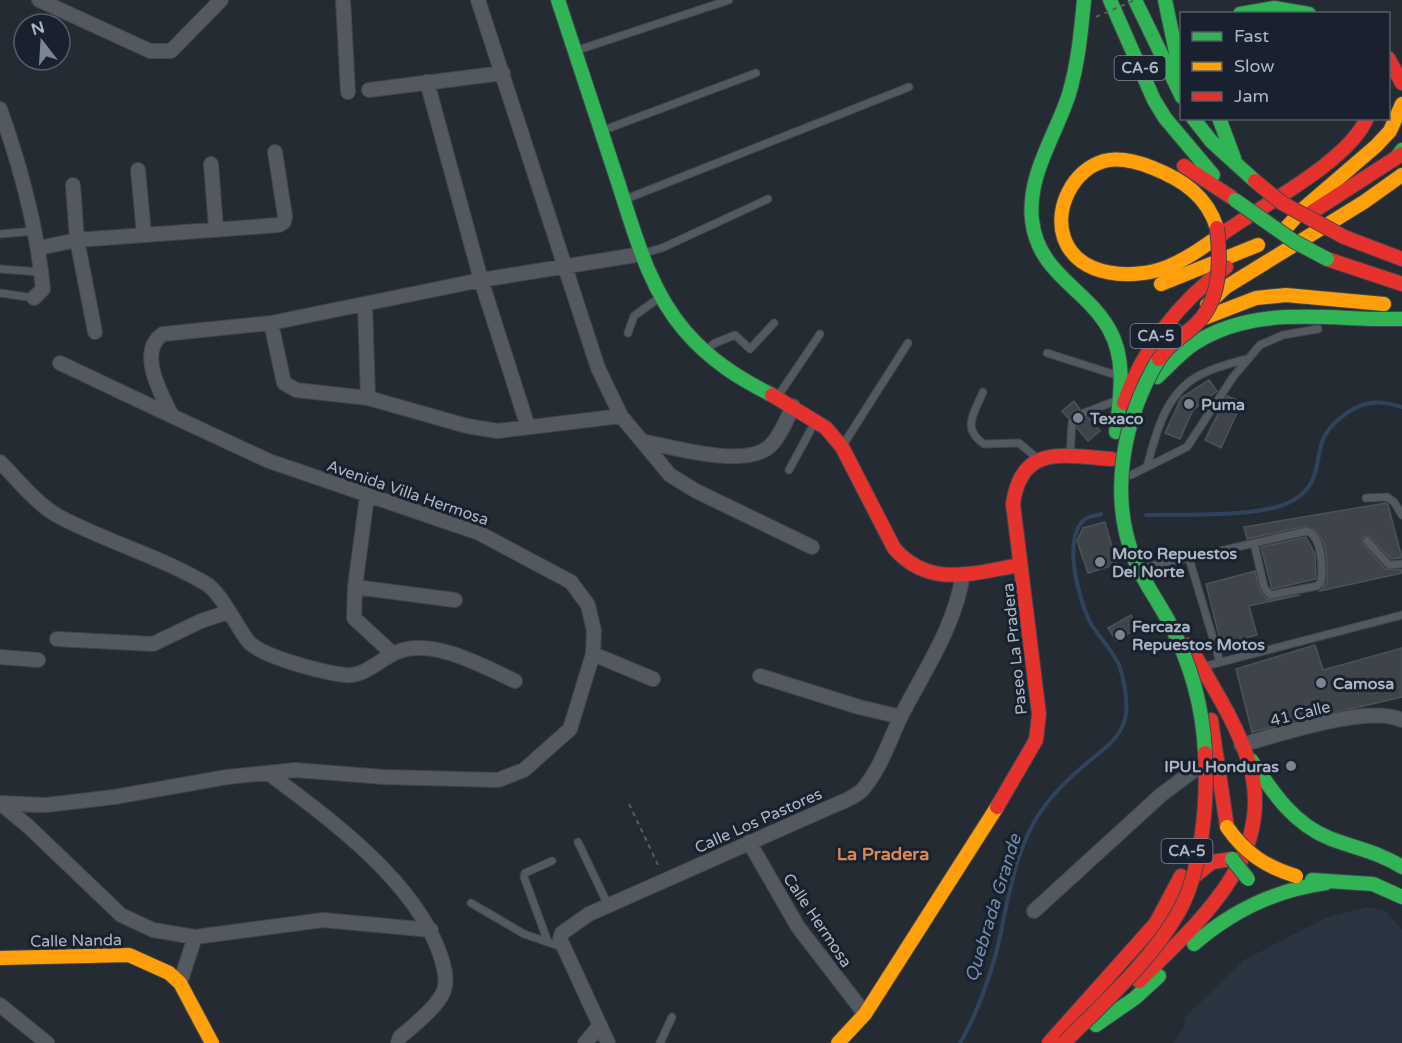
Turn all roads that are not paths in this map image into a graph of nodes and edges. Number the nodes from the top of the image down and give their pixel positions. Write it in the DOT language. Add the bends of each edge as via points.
graph roads {
  1 [pos="39,0"];
  2 [pos="221,0"];
  3 [pos="343,0"];
  4 [pos="478,0"];
  5 [pos="558,0"];
  6 [pos="729,0"];
  7 [pos="1084,0"];
  8 [pos="1110,0"];
  9 [pos="1135,0"];
  10 [pos="1166,0"];
  11 [pos="1245,12"];
  12 [pos="1300,12"];
  13 [pos="576,51"];
  14 [pos="1390,60"];
  15 [pos="1180,65"];
  16 [pos="503,73"];
  17 [pos="756,73"];
  18 [pos="427,82"];
  19 [pos="1402,83"];
  20 [pos="909,87"];
  21 [pos="369,90"];
  22 [pos="348,92"];
  23 [pos="1180,93"];
  24 [pos="1402,104"];
  25 [pos="1,113"];
  26 [pos="1195,120"];
  27 [pos="1209,120"];
  28 [pos="1220,120"];
  29 [pos="1366,120"];
  30 [pos="602,131"];
  31 [pos="1108,146"];
  32 [pos="275,152"];
  33 [pos="1400,154"];
  34 [pos="1169,158"];
  35 [pos="1232,161"];
  36 [pos="211,164"];
  37 [pos="138,170"];
  38 [pos="1402,175"];
  39 [pos="74,185"];
  40 [pos="1233,198"];
  41 [pos="768,199"];
  42 [pos="624,200"];
  43 [pos="216,228"];
  44 [pos="1286,228"];
  45 [pos="35,231"];
  46 [pos="0,234"];
  47 [pos="144,234"];
  48 [pos="1218,234"];
  49 [pos="1218,234"];
  50 [pos="1218,234"];
  51 [pos="1218,234"];
  52 [pos="77,240"];
  53 [pos="1258,245"];
  54 [pos="39,248"];
  55 [pos="642,254"];
  56 [pos="1402,259"];
  57 [pos="564,265"];
  58 [pos="0,269"];
  59 [pos="41,272"];
  60 [pos="481,280"];
  61 [pos="1402,284"];
  62 [pos="0,293"];
  63 [pos="661,297"];
  64 [pos="34,298"];
  65 [pos="365,304"];
  66 [pos="1399,305"];
  67 [pos="1402,319"];
  68 [pos="1199,320"];
  69 [pos="271,323"];
  70 [pos="774,323"];
  71 [pos="1322,329"];
  72 [pos="95,333"];
  73 [pos="628,333"];
  74 [pos="820,334"];
  75 [pos="908,343"];
  76 [pos="704,352"];
  77 [pos="1047,353"];
  78 [pos="1247,358"];
  79 [pos="60,363"];
  80 [pos="1121,377"];
  81 [pos="1157,377"];
  82 [pos="983,392"];
  83 [pos="368,398"];
  84 [pos="777,398"];
  85 [pos="1120,399"];
  86 [pos="794,406"];
  87 [pos="1084,413"];
  88 [pos="172,416"];
  89 [pos="621,416"];
  90 [pos="817,420"];
  91 [pos="1072,422"];
  92 [pos="528,427"];
  93 [pos="1116,432"];
  94 [pos="642,441"];
  95 [pos="842,447"];
  96 [pos="1070,458"];
  97 [pos="1038,459"];
  98 [pos="1112,459"];
  99 [pos="0,462"];
  100 [pos="1147,467"];
  101 [pos="789,470"];
  102 [pos="1131,476"];
  103 [pos="367,496"];
  104 [pos="1366,498"];
  105 [pos="1402,515"];
  106 [pos="1367,541"];
  107 [pos="1254,543"];
  108 [pos="812,547"];
  109 [pos="1189,558"];
  110 [pos="1402,564"];
  111 [pos="1020,565"];
  112 [pos="1150,566"];
  113 [pos="963,574"];
  114 [pos="355,587"];
  115 [pos="455,600"];
  116 [pos="228,612"];
  117 [pos="1402,615"];
  118 [pos="1157,620"];
  119 [pos="57,639"];
  120 [pos="393,654"];
  121 [pos="593,654"];
  122 [pos="0,657"];
  123 [pos="38,660"];
  124 [pos="1220,662"];
  125 [pos="1201,667"];
  126 [pos="760,676"];
  127 [pos="653,679"];
  128 [pos="515,681"];
  129 [pos="901,717"];
  130 [pos="1402,720"];
  131 [pos="1243,747"];
  132 [pos="1197,768"];
  133 [pos="268,773"];
  134 [pos="0,803"];
  135 [pos="578,842"];
  136 [pos="749,842"];
  137 [pos="552,861"];
  138 [pos="1402,867"];
  139 [pos="1326,883"];
  140 [pos="1172,895"];
  141 [pos="1402,897"];
  142 [pos="471,903"];
  143 [pos="608,905"];
  144 [pos="1034,911"];
  145 [pos="1233,914"];
  146 [pos="430,930"];
  147 [pos="195,937"];
  148 [pos="548,942"];
  149 [pos="564,948"];
  150 [pos="0,958"];
  151 [pos="180,983"];
  152 [pos="0,1005"];
  153 [pos="865,1014"];
  154 [pos="672,1017"];
  155 [pos="600,1025"];
  156 [pos="1096,1025"];
  157 [pos="46,1043"];
  158 [pos="212,1043"];
  159 [pos="398,1043"];
  160 [pos="585,1043"];
  161 [pos="608,1043"];
  162 [pos="660,1043"];
  163 [pos="838,1043"];
  164 [pos="1049,1043"];
  165 [pos="1064,1043"];
  166 [pos="1080,1043"];
  1 -- 2 [label="street" via="150,51 162,52 171,51"];
  3 -- 22 [label="street"];
  4 -- 16 [label="street"];
  5 -- 13 [label="main road"];
  6 -- 13 [label="lane"];
  7 -- 80 [label="main road" via="1069,95 1034,192 1032,219 1038,247 1047,263 1102,318 1115,343"];
  8 -- 40 [label="main road, CA-6" via="1165,118"];
  9 -- 23 [label="main road, CA-6"];
  10 -- 15 [label="main road"];
  11 -- 12 [label="main road" via="1275,6"];
  13 -- 30 [label="main road"];
  14 -- 19 [label="main road"];
  16 -- 18 [label="street"];
  16 -- 57 [label="street"];
  17 -- 30 [label="lane"];
  18 -- 21 [label="street"];
  18 -- 60 [label="street"];
  20 -- 42 [label="lane"];
  24 -- 44 [label="main road" via="1390,131 1376,146 1304,207"];
  25 -- 45 [label="street"];
  26 -- 35 [label="main road"];
  27 -- 35 [label="main road"];
  28 -- 35 [label="main road"];
  29 -- 48 [label="main road, bridge" via="1352,141 1324,163"];
  30 -- 42 [label="main road"];
  31 -- 53 [label="main road" via="1084,154 1072,164 1050,210 1049,231 1057,248 1078,273 1108,285 1138,288 1188,274"];
  32 -- 43 [label="street" via="284,222"];
  33 -- 44 [label="main road, CA-5"];
  34 -- 40 [label="main road"];
  35 -- 56 [label="main road, bridge" via="1282,203 1344,237"];
  36 -- 43 [label="street"];
  37 -- 47 [label="street"];
  38 -- 81 [label="main road" via="1226,287 1200,311"];
  39 -- 52 [label="street"];
  40 -- 61 [label="main road, CA-6, bridge" via="1264,222 1328,260"];
  41 -- 55 [label="lane"];
  42 -- 55 [label="main road"];
  43 -- 47 [label="street"];
  44 -- 53 [label="main road, CA-5"];
  45 -- 46 [label="lane"];
  45 -- 54 [label="street"];
  47 -- 52 [label="street"];
  49 -- 50 [label="main road, bridge" via="1169,266 1131,275 1097,270 1080,260 1066,244 1060,228 1062,208 1071,186 1088,168 1105,159 1126,158 1152,164 1178,178 1208,205"];
  51 -- 68 [label="main road, bridge" via="1221,260 1215,292"];
  52 -- 54 [label="street"];
  52 -- 72 [label="street"];
  53 -- 93 [label="main road, CA-5" via="1197,290 1145,351 1132,378"];
  54 -- 59 [label="street"];
  55 -- 57 [label="street"];
  55 -- 63 [label="main road"];
  57 -- 60 [label="street"];
  57 -- 89 [label="street" via="598,368"];
  58 -- 59 [label="lane"];
  59 -- 64 [label="street" via="43,289"];
  60 -- 65 [label="street"];
  60 -- 92 [label="street"];
  62 -- 64 [label="lane"];
  63 -- 73 [label="lane" via="634,316"];
  63 -- 76 [label="main road"];
  65 -- 69 [label="street"];
  65 -- 83 [label="street"];
  66 -- 68 [label="main road" via="1286,295 1256,298"];
  67 -- 81 [label="main road" via="1375,324 1298,314 1243,321 1194,343"];
  68 -- 165 [label="main road, bridge" via="1161,355 1135,412 1122,478 1130,550 1180,646 1199,706 1207,744 1204,829 1183,904 1173,921 1149,953"];
  69 -- 83 [label="street" via="287,387"];
  69 -- 88 [label="street" via="163,334 157,338 153,373"];
  70 -- 76 [label="lane" via="754,348 730,335"];
  71 -- 78 [label="lane" via="1283,335 1260,345"];
  74 -- 84 [label="lane"];
  75 -- 95 [label="lane"];
  76 -- 84 [label="main road" via="736,377"];
  77 -- 80 [label="lane"];
  78 -- 100 [label="lane" via="1187,447"];
  78 -- 100 [label="lane" via="1204,372 1172,399 1158,426"];
  79 -- 88 [label="street, Avenida Villa Hermosa"];
  80 -- 85 [label="main road"];
  81 -- 102 [label="main road, CA-5" via="1143,411 1131,457"];
  82 -- 97 [label="lane" via="970,425 972,434 984,444 1019,442"];
  83 -- 92 [label="street" via="467,426 498,431"];
  84 -- 86 [label="main road"];
  85 -- 87 [label="lane"];
  85 -- 93 [label="main road"];
  86 -- 90 [label="main road"];
  86 -- 94 [label="street" via="772,444 757,453 724,456"];
  88 -- 103 [label="street, Avenida Villa Hermosa" via="269,461"];
  89 -- 92 [label="street"];
  89 -- 94 [label="street"];
  90 -- 95 [label="main road"];
  90 -- 101 [label="lane" via="808,429"];
  91 -- 96 [label="lane"];
  93 -- 98 [label="main road, CA-5"];
  94 -- 108 [label="street" via="670,475"];
  95 -- 113 [label="main road" via="902,560 925,573"];
  96 -- 97 [label="main road"];
  96 -- 98 [label="main road"];
  97 -- 111 [label="main road, Paseo La Pradera" via="1022,469 1013,491"];
  98 -- 118 [label="main road, CA-5" via="1123,553"];
  99 -- 116 [label="street" via="59,517 158,558 208,585"];
  100 -- 102 [label="lane"];
  102 -- 112 [label="main road, CA-5" via="1139,538"];
  103 -- 114 [label="street"];
  103 -- 121 [label="street, Avenida Villa Hermosa" via="479,533 571,582 588,604 594,631"];
  104 -- 105 [label="lane" via="1387,496"];
  106 -- 110 [label="lane" via="1389,565"];
  107 -- 107 [label="lane" via="1311,532 1317,540 1321,582 1270,595 1264,587"];
  107 -- 109 [label="lane"];
  109 -- 112 [label="lane"];
  109 -- 124 [label="lane"];
  111 -- 113 [label="main road"];
  111 -- 153 [label="main road, Paseo La Pradera" via="1039,714 1036,740 1005,797"];
  112 -- 125 [label="main road, CA-5"];
  113 -- 129 [label="street, Calle Los Pastores" via="955,610"];
  114 -- 115 [label="street"];
  114 -- 120 [label="street" via="354,618"];
  116 -- 119 [label="street" via="153,644"];
  116 -- 120 [label="street" via="249,644 264,653 318,669 348,676"];
  117 -- 124 [label="lane"];
  118 -- 132 [label="main road, CA-5" via="1192,703"];
  118 -- 139 [label="main road, bridge" via="1206,703 1219,748 1220,792 1227,827 1239,846 1274,870"];
  120 -- 128 [label="street" via="407,648 428,649 466,658"];
  121 -- 127 [label="street"];
  121 -- 133 [label="street, Avenida Villa Hermosa" via="570,729 524,770 498,780 295,770"];
  122 -- 123 [label="street"];
  124 -- 125 [label="lane"];
  125 -- 131 [label="main road, CA-5"];
  126 -- 129 [label="street"];
  129 -- 136 [label="street, Calle Los Pastores" via="880,764 862,790"];
  130 -- 131 [label="street, 41 Calle" via="1355,717"];
  131 -- 138 [label="main road" via="1295,820 1314,832 1371,850"];
  131 -- 156 [label="main road, CA-5" via="1254,779 1256,824 1234,875 1205,916"];
  132 -- 140 [label="main road, CA-5" via="1191,832 1183,869"];
  132 -- 144 [label="street" via="1161,795"];
  133 -- 134 [label="street, Avenida Villa Hermosa" via="46,805"];
  133 -- 146 [label="street" via="356,841 401,890"];
  134 -- 147 [label="street" via="121,915 153,930"];
  135 -- 143 [label="lane"];
  136 -- 143 [label="street, Calle Los Pastores"];
  136 -- 153 [label="street, Calle Hermosa" via="798,927"];
  137 -- 148 [label="lane" via="524,877"];
  139 -- 141 [label="main road" via="1373,884"];
  139 -- 145 [label="main road" via="1279,891"];
  140 -- 145 [label="main road, bridge" via="1212,861 1232,860 1248,879 1249,891"];
  140 -- 164 [label="main road, CA-5" via="1155,923"];
  142 -- 148 [label="lane" via="524,934"];
  143 -- 149 [label="street, Calle Los Pastores" via="562,933"];
  145 -- 156 [label="main road" via="1136,998"];
  146 -- 147 [label="street" via="322,920"];
  146 -- 159 [label="street" via="444,969 445,987 430,1010"];
  147 -- 151 [label="street"];
  148 -- 149 [label="lane"];
  149 -- 155 [label="street"];
  150 -- 151 [label="main road, Calle Nanda" via="129,955 169,973"];
  151 -- 158 [label="main road"];
  152 -- 157 [label="street"];
  153 -- 163 [label="main road, Paseo La Pradera"];
  154 -- 162 [label="lane"];
  155 -- 160 [label="street"];
  155 -- 161 [label="street"];
  156 -- 166 [label="main road, CA-5"];
}
